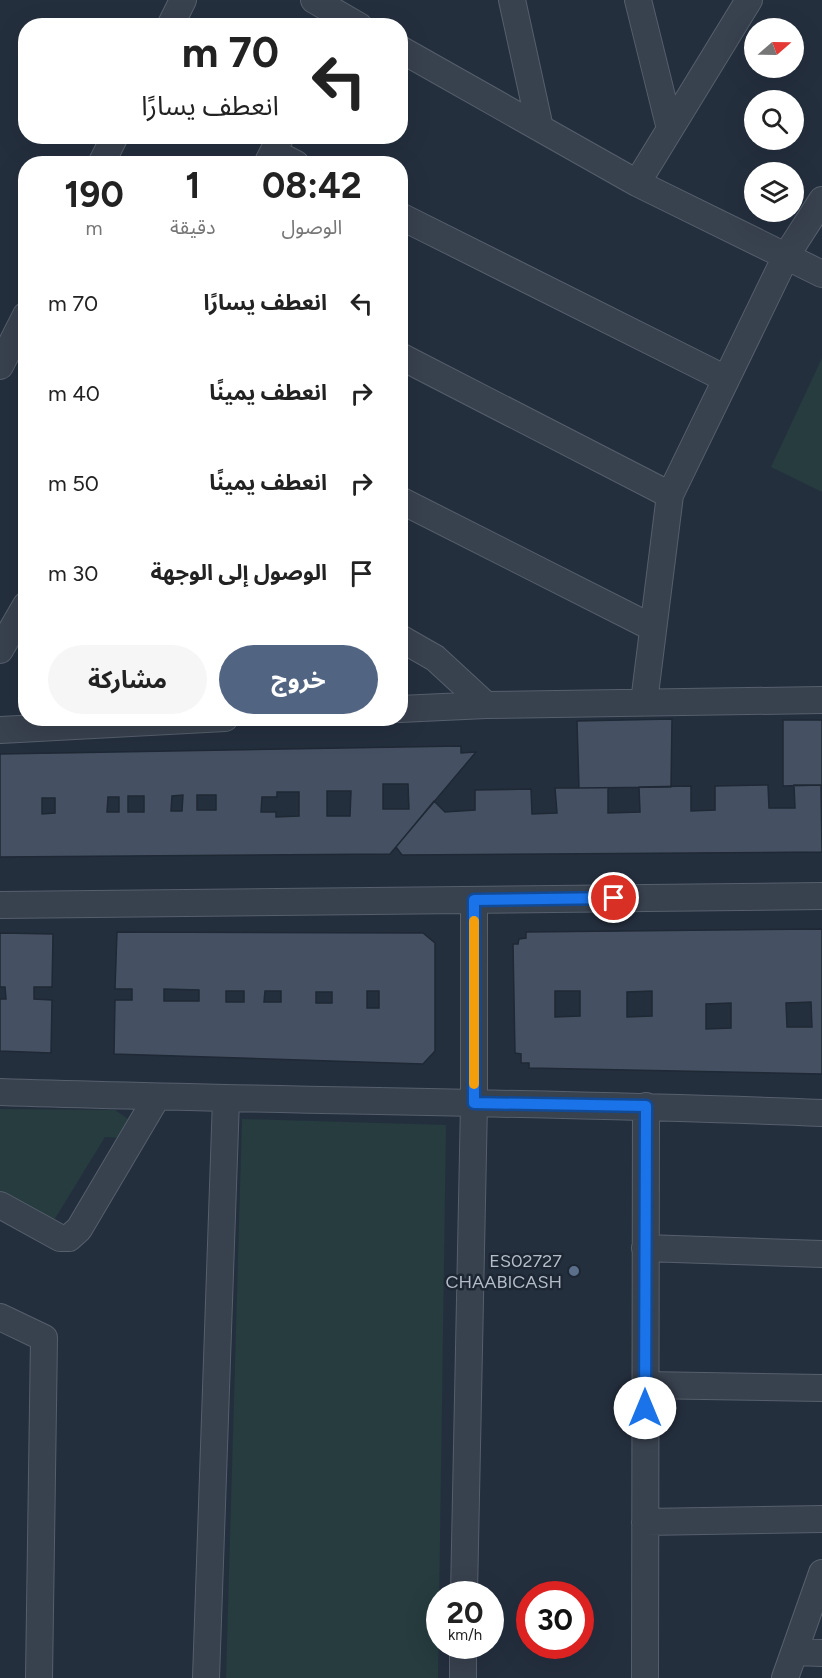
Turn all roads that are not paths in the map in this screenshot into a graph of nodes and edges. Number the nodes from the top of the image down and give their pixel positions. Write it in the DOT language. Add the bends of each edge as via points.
graph roads {
  1 [pos="183,0"];
  2 [pos="314,0"];
  3 [pos="512,0"];
  4 [pos="638,0"];
  5 [pos="748,0"];
  6 [pos="350,17"];
  7 [pos="174,18"];
  8 [pos="408,54"];
  9 [pos="540,128"];
  10 [pos="670,129"];
  11 [pos="637,183"];
  12 [pos="822,200"];
  13 [pos="408,220"];
  14 [pos="786,256"];
  15 [pos="822,274"];
  16 [pos="18,331"];
  17 [pos="408,360"];
  18 [pos="0,366"];
  19 [pos="726,380"];
  20 [pos="670,495"];
  21 [pos="408,504"];
  22 [pos="18,619"];
  23 [pos="653,628"];
  24 [pos="408,643"];
  25 [pos="0,650"];
  26 [pos="822,700"];
  27 [pos="644,702"];
  28 [pos="486,705"];
  29 [pos="408,709"];
  30 [pos="75,726"];
  31 [pos="0,730"];
  32 [pos="822,896"];
  33 [pos="474,900"];
  34 [pos="0,905"];
  35 [pos="0,1092"];
  36 [pos="157,1097"];
  37 [pos="226,1099"];
  38 [pos="474,1103"];
  39 [pos="646,1106"];
  40 [pos="822,1113"];
  41 [pos="0,1205"];
  42 [pos="645,1248"];
  43 [pos="822,1254"];
  44 [pos="0,1317"];
  45 [pos="645,1385"];
  46 [pos="822,1388"];
  47 [pos="822,1519"];
  48 [pos="645,1522"];
  49 [pos="822,1573"];
  50 [pos="464,1581"];
  51 [pos="795,1652"];
  52 [pos="822,1653"];
  53 [pos="463,1659"];
  54 [pos="39,1678"];
  55 [pos="206,1678"];
  56 [pos="463,1678"];
  57 [pos="645,1678"];
  58 [pos="785,1678"];
  1 -- 7 [label="street"];
  2 -- 6 [label="street"];
  3 -- 9 [label="street"];
  4 -- 10 [label="street"];
  5 -- 10 [label="street"];
  8 -- 9 [label="street"];
  9 -- 11 [label="street"];
  10 -- 11 [label="street"];
  11 -- 14 [label="street"];
  12 -- 14 [label="street"];
  13 -- 19 [label="street"];
  14 -- 15 [label="street"];
  14 -- 19 [label="street"];
  16 -- 18 [label="street"];
  17 -- 20 [label="street"];
  19 -- 20 [label="street"];
  20 -- 23 [label="street"];
  21 -- 23 [label="street"];
  22 -- 25 [label="street"];
  23 -- 27 [label="street"];
  24 -- 28 [label="street" via="435,658"];
  26 -- 27 [label="street"];
  27 -- 28 [label="street"];
  28 -- 29 [label="street"];
  30 -- 31 [label="street"];
  32 -- 33 [label="street"];
  33 -- 34 [label="street"];
  33 -- 38 [label="street"];
  35 -- 36 [label="street"];
  36 -- 37 [label="street"];
  36 -- 41 [label="street" via="79,1229 69,1238 60,1238"];
  37 -- 38 [label="street"];
  37 -- 55 [label="street"];
  38 -- 39 [label="street"];
  38 -- 50 [label="street"];
  39 -- 40 [label="street"];
  39 -- 42 [label="street"];
  42 -- 43 [label="street"];
  42 -- 45 [label="street"];
  44 -- 54 [label="street" via="44,1338"];
  45 -- 46 [label="street"];
  45 -- 48 [label="street"];
  47 -- 48 [label="street"];
  48 -- 57 [label="street"];
  49 -- 51 [label="street"];
  51 -- 52 [label="street"];
  51 -- 58 [label="street"];
  53 -- 56 [label="street"];
}
